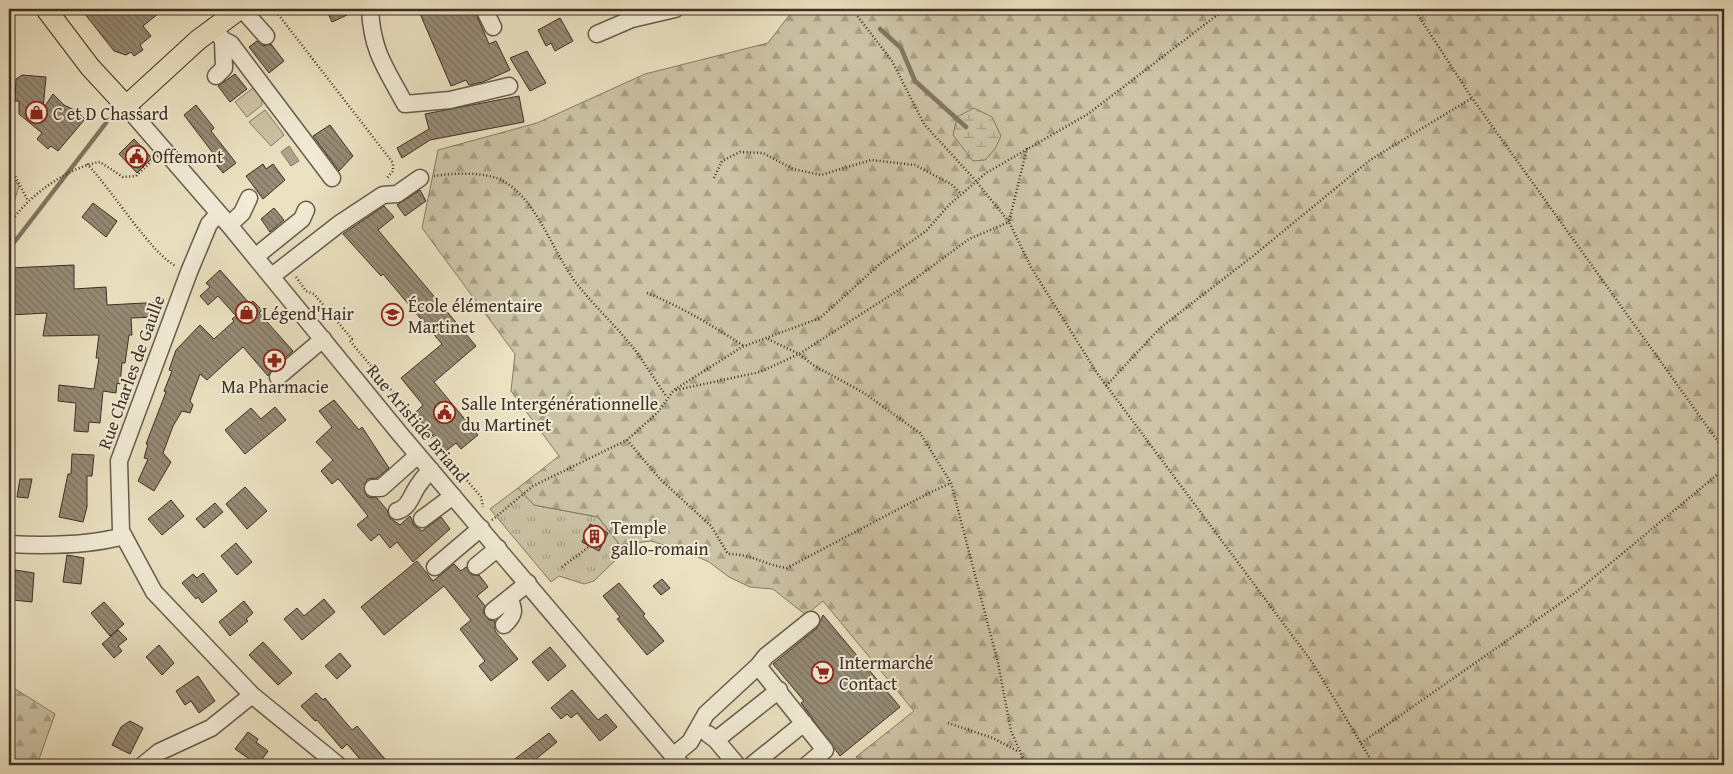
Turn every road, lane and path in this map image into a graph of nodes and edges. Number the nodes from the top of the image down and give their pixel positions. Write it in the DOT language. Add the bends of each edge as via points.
graph roads {
  1 [pos="46,9"];
  2 [pos="241,9"];
  3 [pos="274,9"];
  4 [pos="370,9"];
  5 [pos="484,9"];
  6 [pos="675,9"];
  7 [pos="852,9"];
  8 [pos="1225,9"];
  9 [pos="1414,9"];
  10 [pos="630,14"];
  11 [pos="493,27"];
  12 [pos="218,34"];
  13 [pos="597,34"];
  14 [pos="266,36"];
  15 [pos="216,76"];
  16 [pos="509,86"];
  17 [pos="1472,98"];
  18 [pos="126,106"];
  19 [pos="1027,148"];
  20 [pos="154,159"];
  21 [pos="9,164"];
  22 [pos="87,164"];
  23 [pos="10,175"];
  24 [pos="332,178"];
  25 [pos="420,178"];
  26 [pos="714,178"];
  27 [pos="382,181"];
  28 [pos="976,181"];
  29 [pos="961,194"];
  30 [pos="249,198"];
  31 [pos="28,200"];
  32 [pos="306,210"];
  33 [pos="224,220"];
  34 [pos="1010,222"];
  35 [pos="9,225"];
  36 [pos="255,258"];
  37 [pos="287,266"];
  38 [pos="189,272"];
  39 [pos="272,276"];
  40 [pos="647,293"];
  41 [pos="323,339"];
  42 [pos="767,339"];
  43 [pos="744,346"];
  44 [pos="799,354"];
  45 [pos="278,377"];
  46 [pos="1106,386"];
  47 [pos="674,390"];
  48 [pos="398,398"];
  49 [pos="667,398"];
  50 [pos="627,440"];
  51 [pos="1724,450"];
  52 [pos="418,455"];
  53 [pos="1724,469"];
  54 [pos="431,470"];
  55 [pos="951,483"];
  56 [pos="373,488"];
  57 [pos="453,496"];
  58 [pos="396,511"];
  59 [pos="422,520"];
  60 [pos="481,528"];
  61 [pos="124,536"];
  62 [pos="9,544"];
  63 [pos="590,546"];
  64 [pos="498,548"];
  65 [pos="476,566"];
  66 [pos="435,567"];
  67 [pos="562,567"];
  68 [pos="528,583"];
  69 [pos="509,598"];
  70 [pos="492,611"];
  71 [pos="811,620"];
  72 [pos="504,625"];
  73 [pos="758,666"];
  74 [pos="779,690"];
  75 [pos="252,695"];
  76 [pos="804,723"];
  77 [pos="948,723"];
  78 [pos="699,727"];
  79 [pos="716,740"];
  80 [pos="1361,743"];
  81 [pos="1020,753"];
  82 [pos="677,761"];
  83 [pos="143,765"];
  84 [pos="338,765"];
  85 [pos="737,765"];
  86 [pos="752,765"];
  87 [pos="807,765"];
  88 [pos="1026,765"];
  89 [pos="1374,765"];
  1 -- 18 [label="main road" via="90,67"];
  2 -- 12 [label="main road"];
  2 -- 14 [label="street"];
  3 -- 27 [label="path" via="393,163 390,176"];
  4 -- 16 [label="street" via="375,49 405,104 450,100"];
  5 -- 11 [label="street"];
  6 -- 10 [label="street"];
  7 -- 28 [label="path" via="892,62 924,124"];
  8 -- 19 [label="path" via="1088,114"];
  9 -- 17 [label="path"];
  10 -- 13 [label="street"];
  12 -- 15 [label="street" via="224,68"];
  12 -- 18 [label="main road"];
  12 -- 24 [label="street" via="236,51"];
  17 -- 46 [label="path" via="1370,160 1160,328"];
  17 -- 51 [label="path"];
  18 -- 33 [label="street, Rue Aristide Briand"];
  19 -- 28 [label="path"];
  19 -- 34 [label="path"];
  20 -- 22 [label="path" via="136,176 124,178 100,162"];
  21 -- 23 [label="path"];
  22 -- 31 [label="path"];
  22 -- 38 [label="path" via="159,253"];
  23 -- 31 [label="path"];
  25 -- 37 [label="street" via="396,194 383,195 346,219"];
  25 -- 49 [label="path" via="445,174 486,176 505,182 529,204 576,283 635,350"];
  26 -- 29 [label="path" via="722,161 740,152 763,153 794,169 821,175 871,160 915,166 951,184"];
  28 -- 29 [label="path"];
  28 -- 34 [label="path"];
  29 -- 42 [label="path" via="926,231 881,263 820,318"];
  30 -- 33 [label="street, Rue Charles de Gaulle" via="242,213"];
  31 -- 35 [label="path"];
  32 -- 36 [label="street" via="302,219"];
  33 -- 36 [label="street, Rue Aristide Briand"];
  33 -- 38 [label="street, Rue Charles de Gaulle" via="208,224"];
  34 -- 44 [label="path" via="969,239 908,284"];
  34 -- 46 [label="path" via="1032,269"];
  36 -- 39 [label="street, Rue Aristide Briand"];
  37 -- 39 [label="street"];
  37 -- 48 [label="path" via="306,291 314,294"];
  38 -- 61 [label="street, Rue Charles de Gaulle" via="119,461 121,531"];
  39 -- 41 [label="street, Rue Aristide Briand"];
  40 -- 43 [label="path" via="698,317"];
  41 -- 45 [label="street"];
  41 -- 52 [label="street, Rue Aristide Briand"];
  42 -- 43 [label="path"];
  42 -- 44 [label="path"];
  43 -- 47 [label="path"];
  44 -- 47 [label="path" via="760,372"];
  44 -- 55 [label="path" via="864,393 920,433"];
  46 -- 80 [label="path" via="1312,662"];
  47 -- 49 [label="path"];
  49 -- 50 [label="path" via="657,413"];
  50 -- 55 [label="path" via="660,479 711,526 728,554 744,554 776,567 795,565"];
  50 -- 60 [label="path" via="533,486"];
  52 -- 54 [label="street, Rue Aristide Briand"];
  52 -- 56 [label="street" via="381,488"];
  53 -- 80 [label="path" via="1575,593"];
  54 -- 57 [label="street, Rue Aristide Briand"];
  54 -- 58 [label="street" via="419,483 410,502"];
  55 -- 81 [label="path" via="998,663 1011,731"];
  57 -- 59 [label="street"];
  57 -- 60 [label="street, Rue Aristide Briand"];
  60 -- 64 [label="street, Rue Aristide Briand"];
  60 -- 66 [label="street"];
  61 -- 62 [label="street" via="107,541 46,546"];
  61 -- 75 [label="street, Rue Charles de Gaulle" via="154,592"];
  63 -- 67 [label="path"];
  64 -- 65 [label="street"];
  64 -- 68 [label="street, Rue Aristide Briand"];
  68 -- 69 [label="street"];
  68 -- 82 [label="street, Rue Aristide Briand"];
  69 -- 70 [label="street"];
  69 -- 72 [label="street" via="515,609 513,617"];
  71 -- 73 [label="street"];
  73 -- 74 [label="street"];
  73 -- 78 [label="street" via="706,714"];
  74 -- 76 [label="street"];
  74 -- 79 [label="street"];
  75 -- 83 [label="street" via="211,728 159,752"];
  75 -- 84 [label="street, Rue Charles de Gaulle"];
  76 -- 86 [label="street"];
  76 -- 87 [label="street" via="825,750"];
  77 -- 81 [label="path" via="993,738"];
  78 -- 79 [label="street"];
  78 -- 82 [label="street"];
  79 -- 85 [label="street"];
  80 -- 89 [label="path"];
  81 -- 88 [label="path"];
}
